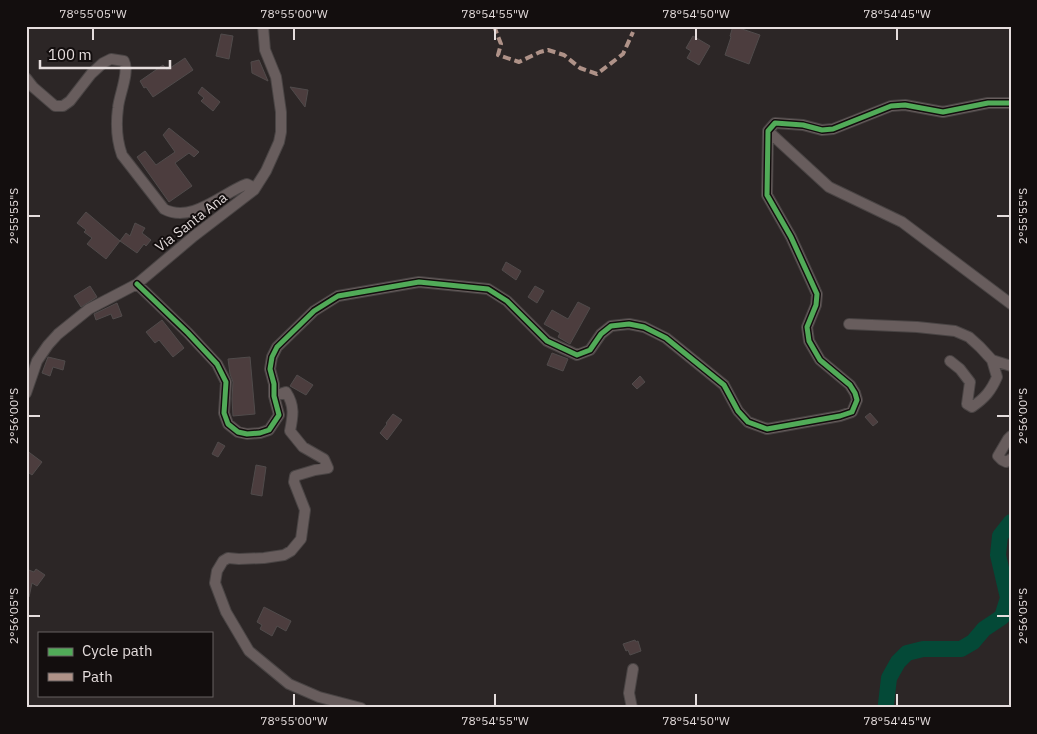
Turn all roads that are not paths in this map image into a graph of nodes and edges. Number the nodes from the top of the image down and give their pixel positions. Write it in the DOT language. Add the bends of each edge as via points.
graph roads {
  1 [pos="263,26"];
  2 [pos="26,78"];
  3 [pos="1011,103"];
  4 [pos="768,131"];
  5 [pos="254,190"];
  6 [pos="137,284"];
  7 [pos="1011,304"];
  8 [pos="848,324"];
  9 [pos="992,360"];
  10 [pos="950,361"];
  11 [pos="1011,366"];
  12 [pos="26,393"];
  13 [pos="274,396"];
  14 [pos="1011,436"];
  15 [pos="1011,459"];
  16 [pos="633,669"];
  17 [pos="361,708"];
  18 [pos="632,708"];
  1 -- 5 [label="street, Via Santa Ana" via="265,50 276,77 281,132 266,171"];
  2 -- 5 [label="street" via="55,106 63,106 103,62 111,59 124,61 126,71 117,126 119,148 164,210 179,213 198,210 247,184"];
  3 -- 4 [label="street" via="988,103 943,112 905,105 891,106 833,129 775,123"];
  4 -- 7 [label="street" via="829,187 902,222"];
  4 -- 13 [label="street" via="767,195 817,294 807,327 809,341 820,360 856,393 852,412 767,429 748,422 724,385 666,338 644,327 629,324 611,326 590,350 577,355 547,341 507,301 488,289 419,282 338,296 314,311 276,347 270,369"];
  5 -- 6 [label="street, Via Santa Ana"];
  6 -- 12 [label="street, Via Santa Ana" via="89,310 58,334 37,361"];
  6 -- 13 [label="street" via="217,364 226,382 224,413 228,424 246,434 269,430 279,415"];
  8 -- 9 [label="street" via="954,331 969,337"];
  9 -- 10 [label="street" via="997,377 991,390 972,407 967,404 970,382"];
  9 -- 11 [label="street"];
  13 -- 17 [label="street" via="286,392 293,414 290,431 304,447 324,459 328,468 295,476 294,482 305,510 301,538 291,551 264,558 228,558 217,571 215,583 226,612 249,651 289,684 319,697"];
  14 -- 15 [label="street" via="998,456 1006,462"];
  16 -- 18 [label="street" via="629,693"];
}
